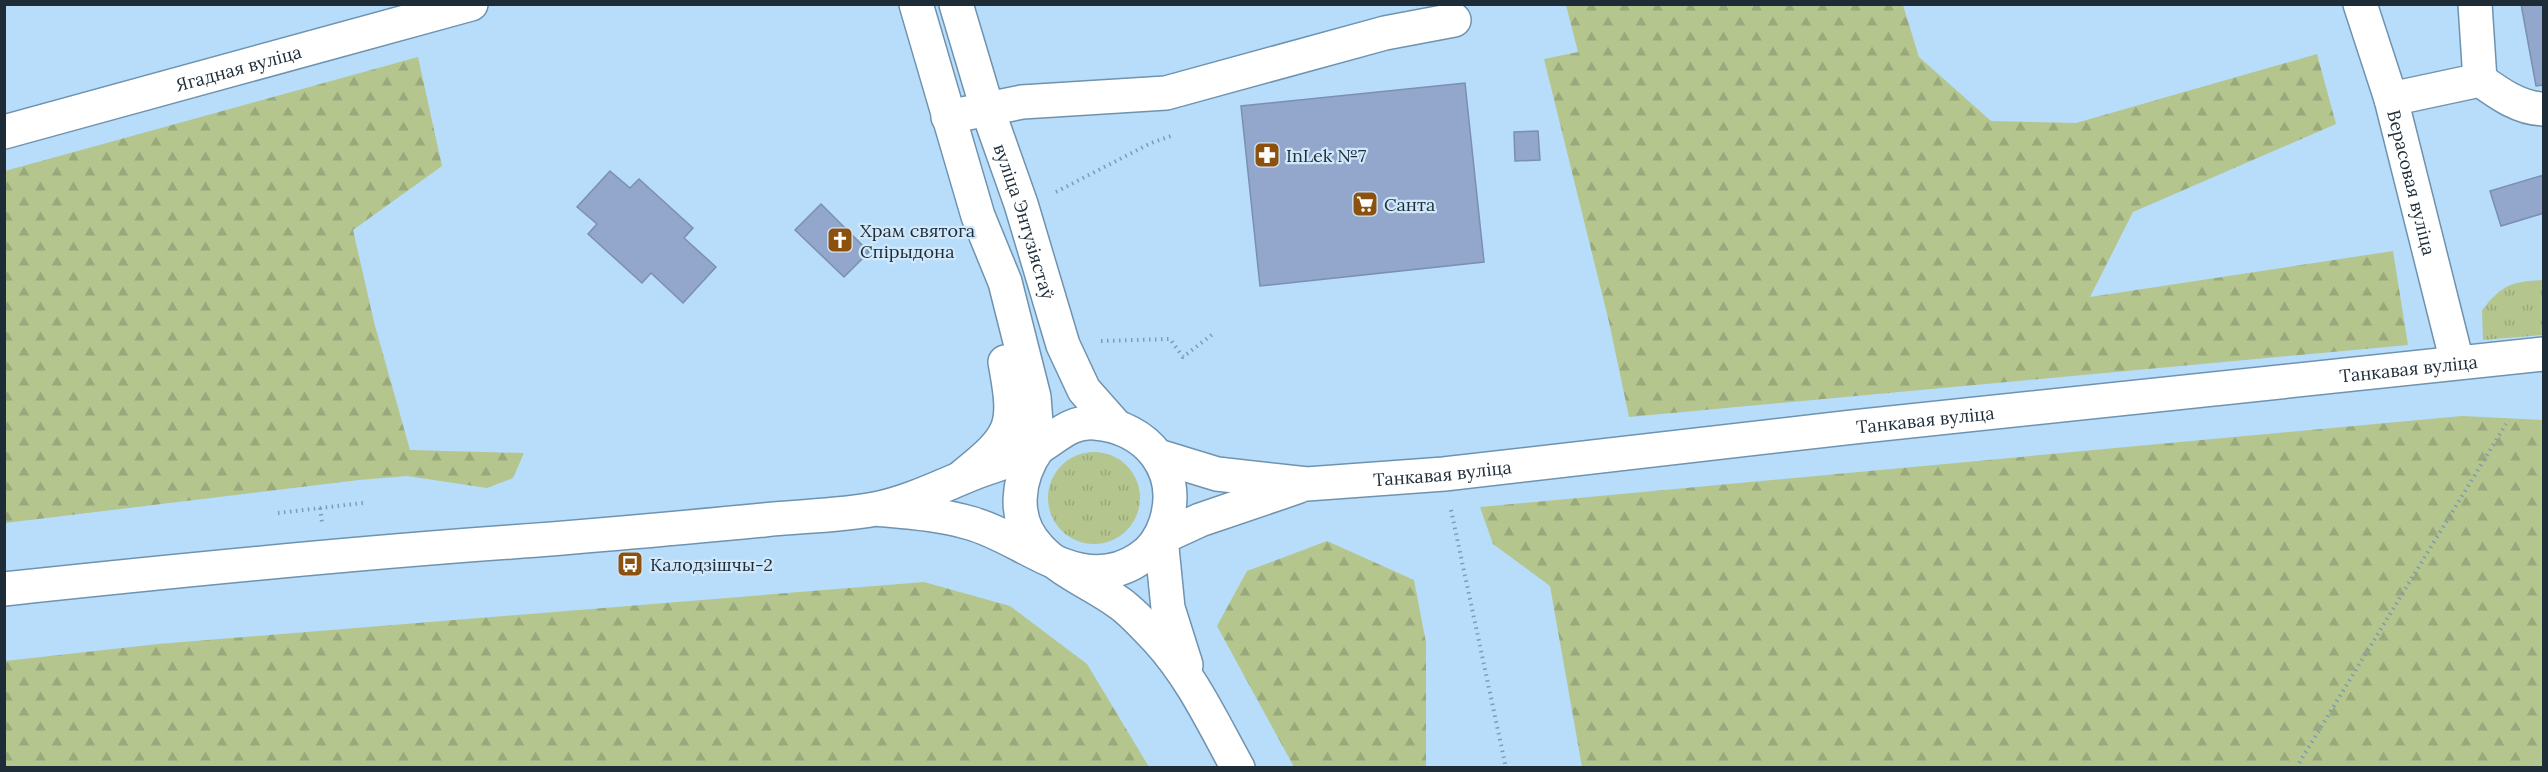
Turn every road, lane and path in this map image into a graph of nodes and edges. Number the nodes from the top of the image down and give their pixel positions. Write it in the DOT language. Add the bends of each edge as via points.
graph roads {
  1 [pos="471,4"];
  2 [pos="916,4"];
  3 [pos="956,4"];
  4 [pos="2361,4"];
  5 [pos="2475,4"];
  6 [pos="1454,20"];
  7 [pos="2480,81"];
  8 [pos="2391,99"];
  9 [pos="987,108"];
  10 [pos="2544,109"];
  11 [pos="948,117"];
  12 [pos="4,132"];
  13 [pos="1171,136"];
  14 [pos="1054,193"];
  15 [pos="978,216"];
  16 [pos="1214,333"];
  17 [pos="1090,341"];
  18 [pos="2544,354"];
  19 [pos="2457,362"];
  20 [pos="2506,424"];
  21 [pos="1116,425"];
  22 [pos="1038,448"];
  23 [pos="1158,456"];
  24 [pos="1444,474"];
  25 [pos="958,480"];
  26 [pos="1307,484"];
  27 [pos="363,503"];
  28 [pos="875,508"];
  29 [pos="278,513"];
  30 [pos="1161,538"];
  31 [pos="1063,566"];
  32 [pos="4,589"];
  33 [pos="1194,689"];
  34 [pos="1238,768"];
  35 [pos="1506,768"];
  36 [pos="2296,768"];
  1 -- 12 [label="street, Ягадная вуліца"];
  2 -- 11 [label="street, вуліца Энтузіястаў"];
  3 -- 9 [label="street, вуліца Энтузіястаў"];
  4 -- 8 [label="street, Верасовая вуліца"];
  5 -- 7 [label="street"];
  6 -- 9 [label="street" via="1385,33 1166,93 1022,102"];
  7 -- 8 [label="street"];
  7 -- 10 [label="street" via="2505,97"];
  8 -- 19 [label="street, Верасовая вуліца"];
  9 -- 11 [label="street"];
  9 -- 21 [label="street, вуліца Энтузіястаў" via="1021,204 1063,345 1084,390"];
  11 -- 15 [label="street, вуліца Энтузіястаў"];
  13 -- 14 [label="path"];
  15 -- 22 [label="street, вуліца Энтузіястаў" via="1005,282 1034,397"];
  15 -- 25 [label="street, вуліца Энтузіястаў" via="1012,396 1011,422 1002,442"];
  16 -- 17 [label="path" via="1183,357 1170,339"];
  18 -- 19 [label="street, Танкавая вуліца"];
  19 -- 24 [label="street, Танкавая вуліца"];
  20 -- 36 [label="path"];
  21 -- 22 [label="street" via="1088,422 1060,431"];
  21 -- 23 [label="street" via="1139,437"];
  22 -- 25 [label="street"];
  22 -- 31 [label="street" via="1022,480 1019,497 1023,523 1038,548"];
  23 -- 26 [label="street, Танкавая вуліца" via="1217,474"];
  23 -- 30 [label="street" via="1171,494"];
  24 -- 26 [label="street, Танкавая вуліца"];
  24 -- 35 [label="path"];
  25 -- 28 [label="street"];
  26 -- 30 [label="street, Танкавая вуліца" via="1200,520"];
  27 -- 29 [label="path"];
  28 -- 31 [label="street" via="972,523"];
  28 -- 32 [label="street" via="627,533 326,555"];
  30 -- 31 [label="street" via="1129,566 1104,573 1079,572"];
  30 -- 33 [label="street" via="1168,608"];
  31 -- 33 [label="street" via="1121,604 1160,642"];
  33 -- 34 [label="street"];
}
